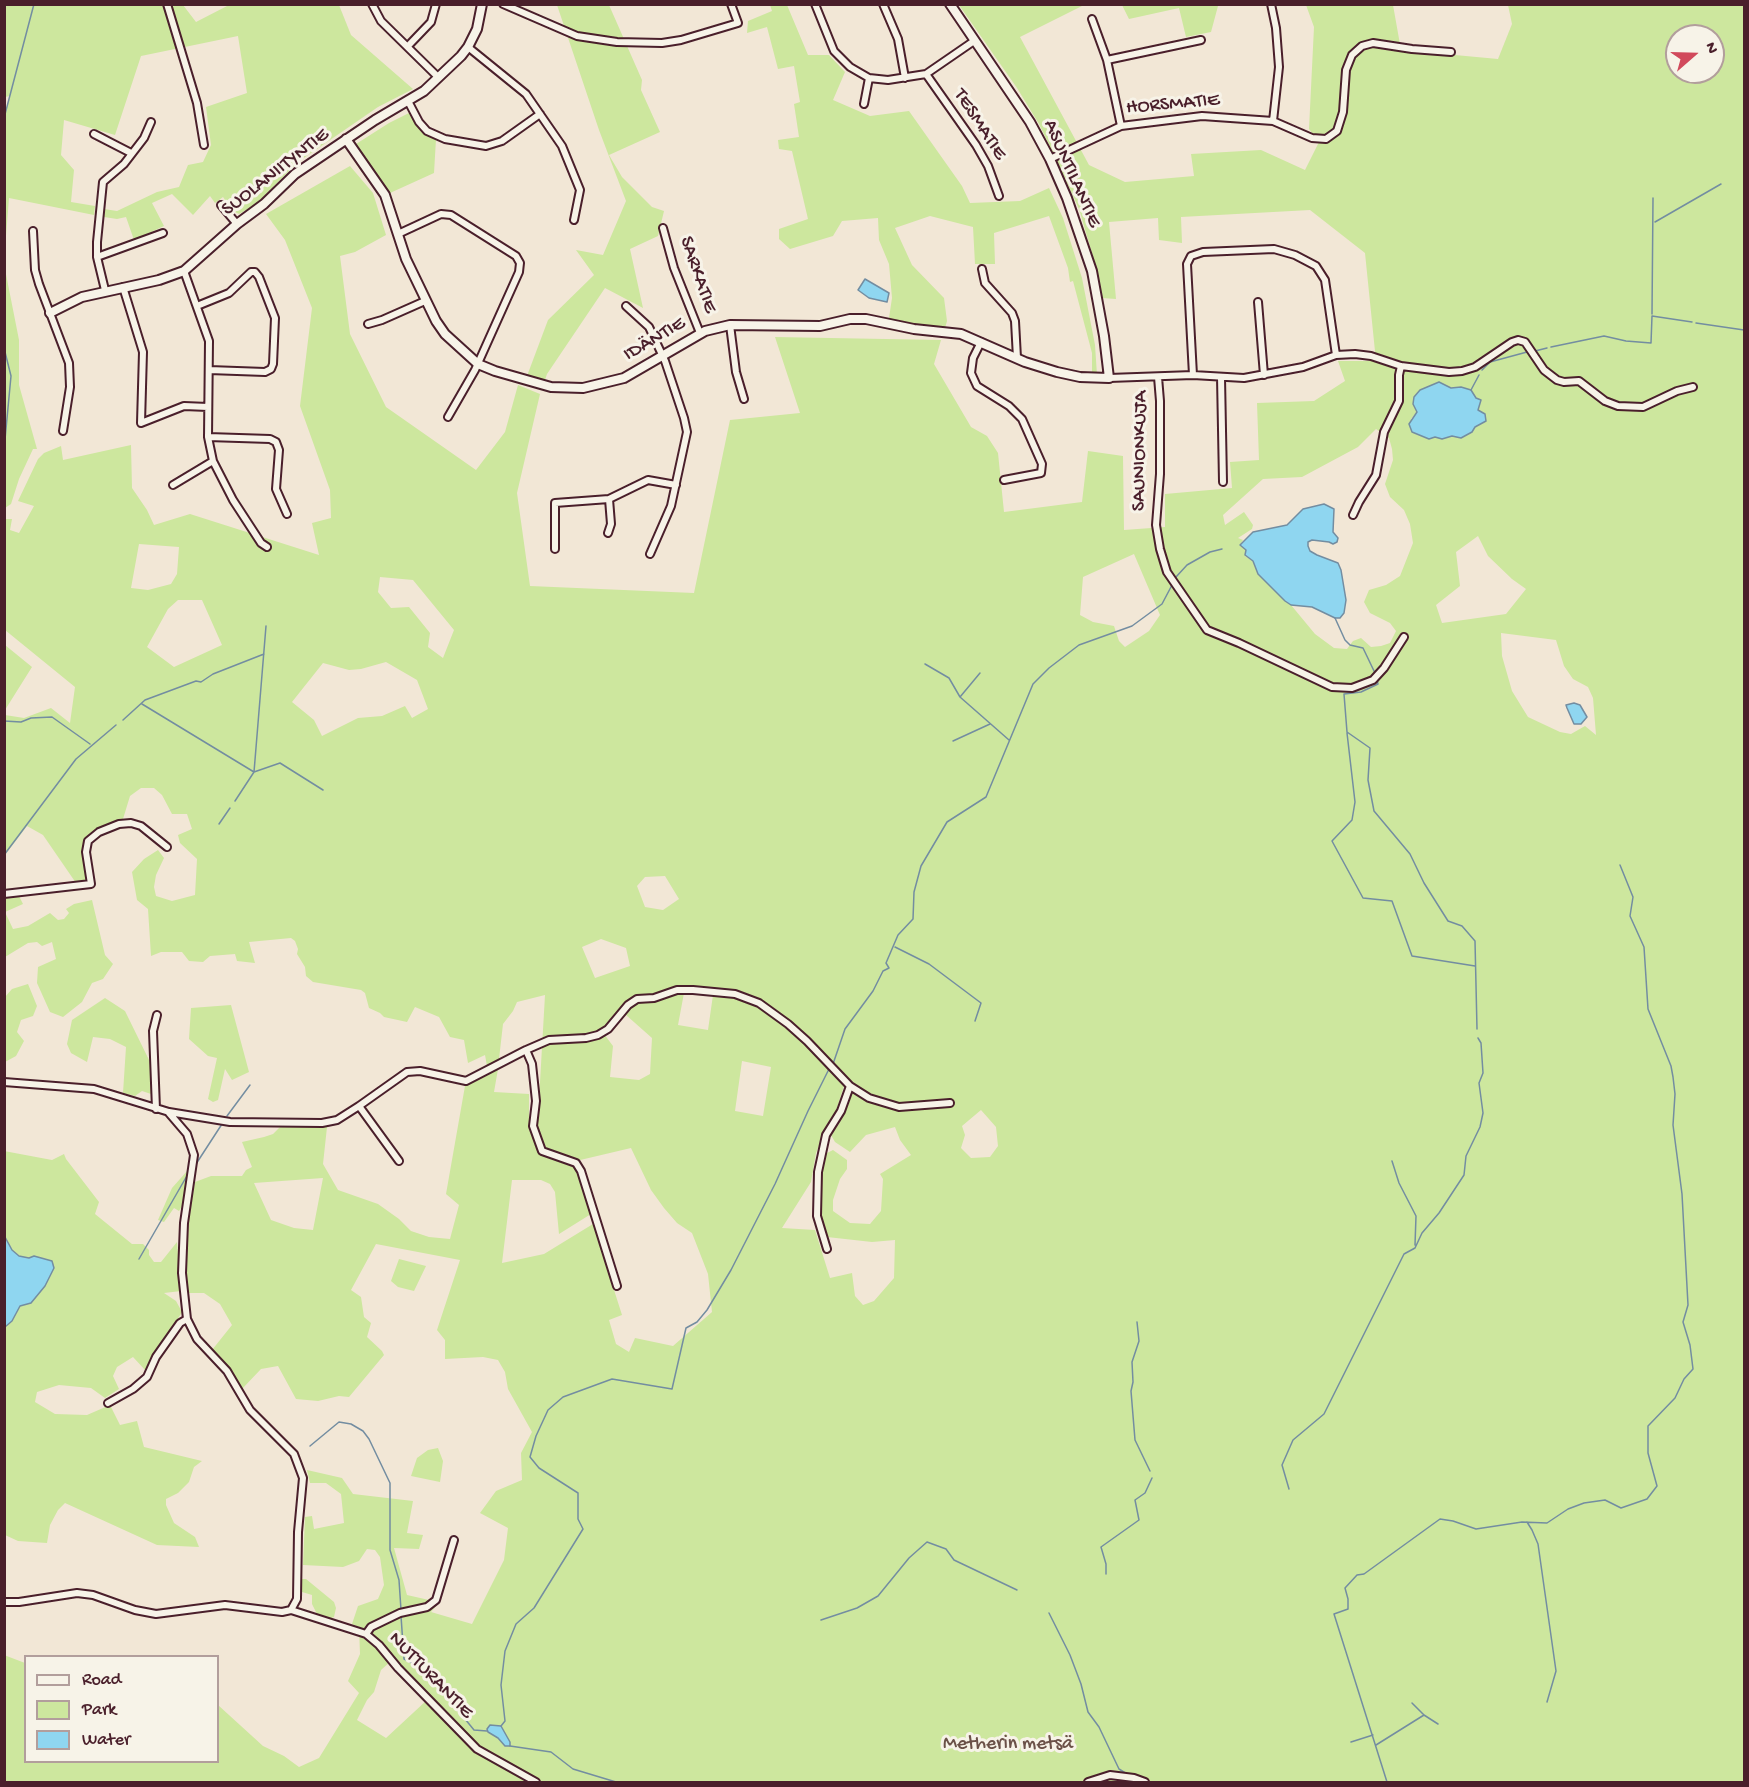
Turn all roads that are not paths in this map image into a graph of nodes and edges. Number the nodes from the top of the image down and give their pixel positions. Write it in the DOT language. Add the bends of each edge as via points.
graph roads {
  1 [pos="167,4"];
  2 [pos="372,4"];
  3 [pos="436,4"];
  4 [pos="482,4"];
  5 [pos="502,4"];
  6 [pos="731,4"];
  7 [pos="815,4"];
  8 [pos="883,4"];
  9 [pos="950,4"];
  10 [pos="1271,4"];
  11 [pos="1092,19"];
  12 [pos="1201,40"];
  13 [pos="974,41"];
  14 [pos="408,46"];
  15 [pos="468,47"];
  16 [pos="1451,52"];
  17 [pos="1107,60"];
  18 [pos="926,74"];
  19 [pos="438,78"];
  20 [pos="869,78"];
  21 [pos="905,78"];
  22 [pos="408,101"];
  23 [pos="864,104"];
  24 [pos="540,114"];
  25 [pos="1273,121"];
  26 [pos="151,122"];
  27 [pos="1121,126"];
  28 [pos="94,134"];
  29 [pos="346,139"];
  30 [pos="204,145"];
  31 [pos="131,153"];
  32 [pos="1050,159"];
  33 [pos="999,196"];
  34 [pos="221,205"];
  35 [pos="574,220"];
  36 [pos="237,224"];
  37 [pos="663,228"];
  38 [pos="33,231"];
  39 [pos="163,233"];
  40 [pos="398,234"];
  41 [pos="97,257"];
  42 [pos="982,269"];
  43 [pos="184,271"];
  44 [pos="123,287"];
  45 [pos="105,290"];
  46 [pos="424,301"];
  47 [pos="1258,302"];
  48 [pos="197,306"];
  49 [pos="626,306"];
  50 [pos="50,313"];
  51 [pos="368,324"];
  52 [pos="730,325"];
  53 [pos="700,333"];
  54 [pos="981,342"];
  55 [pos="662,355"];
  56 [pos="1336,355"];
  57 [pos="1017,358"];
  58 [pos="478,364"];
  59 [pos="1401,366"];
  60 [pos="209,370"];
  61 [pos="1193,375"];
  62 [pos="1264,375"];
  63 [pos="1158,377"];
  64 [pos="1221,377"];
  65 [pos="1109,378"];
  66 [pos="1693,387"];
  67 [pos="744,399"];
  68 [pos="207,407"];
  69 [pos="448,417"];
  70 [pos="63,431"];
  71 [pos="208,437"];
  72 [pos="213,461"];
  73 [pos="1004,480"];
  74 [pos="1223,482"];
  75 [pos="676,485"];
  76 [pos="173,486"];
  77 [pos="609,499"];
  78 [pos="287,514"];
  79 [pos="1353,515"];
  80 [pos="608,533"];
  81 [pos="267,547"];
  82 [pos="555,549"];
  83 [pos="650,554"];
  84 [pos="1404,637"];
  85 [pos="167,847"];
  86 [pos="4,894"];
  87 [pos="157,1015"];
  88 [pos="526,1050"];
  89 [pos="4,1082"];
  90 [pos="850,1086"];
  91 [pos="950,1103"];
  92 [pos="359,1106"];
  93 [pos="156,1109"];
  94 [pos="169,1112"];
  95 [pos="399,1161"];
  96 [pos="827,1249"];
  97 [pos="617,1286"];
  98 [pos="188,1318"];
  99 [pos="108,1403"];
  100 [pos="454,1540"];
  101 [pos="4,1602"];
  102 [pos="291,1610"];
  103 [pos="366,1634"];
  104 [pos="536,1782"];
  105 [pos="1088,1782"];
  106 [pos="1145,1782"];
  1 -- 30 [label="street" via="197,103"];
  2 -- 14 [label="street" via="381,21"];
  3 -- 14 [label="street" via="431,22"];
  4 -- 15 [label="street, SUOLANIITYNTIE"];
  5 -- 6 [label="street" via="577,36 617,42 671,42 738,23"];
  7 -- 20 [label="street" via="834,51"];
  8 -- 21 [label="street" via="898,39"];
  9 -- 13 [label="street, ASUNTILANTIE"];
  10 -- 25 [label="street" via="1279,67"];
  11 -- 17 [label="street"];
  12 -- 17 [label="street"];
  13 -- 18 [label="street"];
  13 -- 32 [label="street, ASUNTILANTIE" via="1020,106"];
  14 -- 19 [label="street"];
  15 -- 19 [label="street, SUOLANIITYNTIE"];
  15 -- 24 [label="street" via="526,94"];
  16 -- 25 [label="street, HORSMATIE" via="1373,43 1362,46 1352,55 1346,70 1343,112 1337,131 1326,139 1312,138"];
  17 -- 27 [label="street"];
  18 -- 21 [label="street"];
  18 -- 33 [label="street, TESMATIE" via="976,145"];
  19 -- 22 [label="street, SUOLANIITYNTIE"];
  20 -- 21 [label="street"];
  20 -- 23 [label="street"];
  22 -- 24 [label="street" via="427,131 445,139 486,146 502,141"];
  22 -- 29 [label="street, SUOLANIITYNTIE"];
  24 -- 35 [label="street" via="562,146 580,190"];
  25 -- 27 [label="street, HORSMATIE" via="1202,116"];
  26 -- 31 [label="street"];
  27 -- 32 [label="street, HORSMATIE"];
  28 -- 31 [label="street"];
  29 -- 36 [label="street, SUOLANIITYNTIE" via="295,174"];
  29 -- 40 [label="street, IDÄNTIE" via="385,195"];
  31 -- 41 [label="street" via="103,182"];
  32 -- 65 [label="street, ASUNTILANTIE" via="1092,271"];
  34 -- 36 [label="street"];
  36 -- 43 [label="street, SUOLANIITYNTIE"];
  37 -- 53 [label="street, SARKATIE"];
  38 -- 50 [label="street" via="35,270"];
  39 -- 41 [label="street"];
  40 -- 46 [label="street, IDÄNTIE"];
  40 -- 58 [label="street" via="446,214 518,258 519,272"];
  41 -- 45 [label="street"];
  42 -- 57 [label="street" via="985,283 1015,321"];
  43 -- 44 [label="street, SUOLANIITYNTIE"];
  43 -- 48 [label="street"];
  44 -- 45 [label="street, SUOLANIITYNTIE"];
  44 -- 68 [label="street" via="143,352 141,423 184,406"];
  45 -- 50 [label="street, SUOLANIITYNTIE" via="73,300"];
  46 -- 51 [label="street"];
  46 -- 58 [label="street, IDÄNTIE" via="445,334"];
  47 -- 62 [label="street"];
  48 -- 60 [label="street" via="209,341"];
  48 -- 60 [label="street" via="229,293 251,272 259,277 275,318 271,369"];
  49 -- 55 [label="street" via="649,327"];
  50 -- 70 [label="street" via="69,363 70,387"];
  52 -- 53 [label="street, IDÄNTIE"];
  52 -- 54 [label="street, IDÄNTIE" via="811,326 866,319 961,334"];
  52 -- 67 [label="street"];
  53 -- 55 [label="street, IDÄNTIE"];
  54 -- 57 [label="street, IDÄNTIE"];
  54 -- 73 [label="street" via="971,373 977,386 1022,419 1042,464 1041,473"];
  55 -- 58 [label="street, IDÄNTIE" via="624,378 564,389 539,385"];
  55 -- 75 [label="street" via="687,432"];
  56 -- 59 [label="street" via="1371,356"];
  56 -- 61 [label="street" via="1325,280 1316,266 1274,249 1203,252 1191,256 1187,264"];
  56 -- 62 [label="street"];
  57 -- 65 [label="street, IDÄNTIE" via="1080,377"];
  58 -- 69 [label="street"];
  59 -- 66 [label="street" via="1462,371 1518,340 1525,342 1557,380 1579,381 1618,406 1643,406"];
  59 -- 79 [label="street" via="1399,401 1384,432 1376,475"];
  60 -- 68 [label="street"];
  61 -- 63 [label="street"];
  61 -- 64 [label="street"];
  62 -- 64 [label="street"];
  63 -- 65 [label="street"];
  63 -- 84 [label="street, SAUNIONKUJA" via="1160,464 1156,525 1167,572 1207,630 1332,687 1352,688 1373,680"];
  64 -- 74 [label="street"];
  68 -- 71 [label="street"];
  71 -- 72 [label="street"];
  71 -- 78 [label="street" via="276,442 276,489"];
  72 -- 76 [label="street"];
  72 -- 81 [label="street" via="233,500"];
  75 -- 77 [label="street" via="648,480"];
  75 -- 83 [label="street"];
  77 -- 80 [label="street"];
  77 -- 82 [label="street" via="555,503"];
  85 -- 86 [label="street" via="141,826 119,825 88,841 91,884"];
  87 -- 93 [label="street" via="153,1031"];
  88 -- 90 [label="street" via="549,1040 598,1035 637,999 677,990 720,992 766,1007 807,1041"];
  88 -- 92 [label="street" via="466,1081 407,1072"];
  88 -- 97 [label="street" via="532,1064 536,1101 533,1126 543,1152 576,1163 581,1171"];
  89 -- 93 [label="street" via="94,1089"];
  90 -- 91 [label="street" via="869,1098 899,1107"];
  90 -- 96 [label="street" via="826,1135 818,1172 817,1216"];
  92 -- 94 [label="street" via="337,1120 322,1123 230,1122"];
  92 -- 95 [label="street"];
  93 -- 94 [label="street"];
  94 -- 98 [label="street" via="187,1134 194,1155 184,1223 182,1273"];
  98 -- 99 [label="street" via="180,1323 156,1357 147,1377"];
  98 -- 102 [label="street" via="197,1339 227,1371 250,1410 294,1454 300,1466 303,1478 298,1590"];
  100 -- 103 [label="street" via="436,1600 427,1607 400,1613"];
  101 -- 102 [label="street, NUTTURANTIE" via="77,1593 156,1614 225,1605 273,1612"];
  102 -- 103 [label="street, NUTTURANTIE"];
  103 -- 104 [label="street, NUTTURANTIE" via="477,1749"];
  105 -- 106 [label="street" via="1110,1775"];
}
